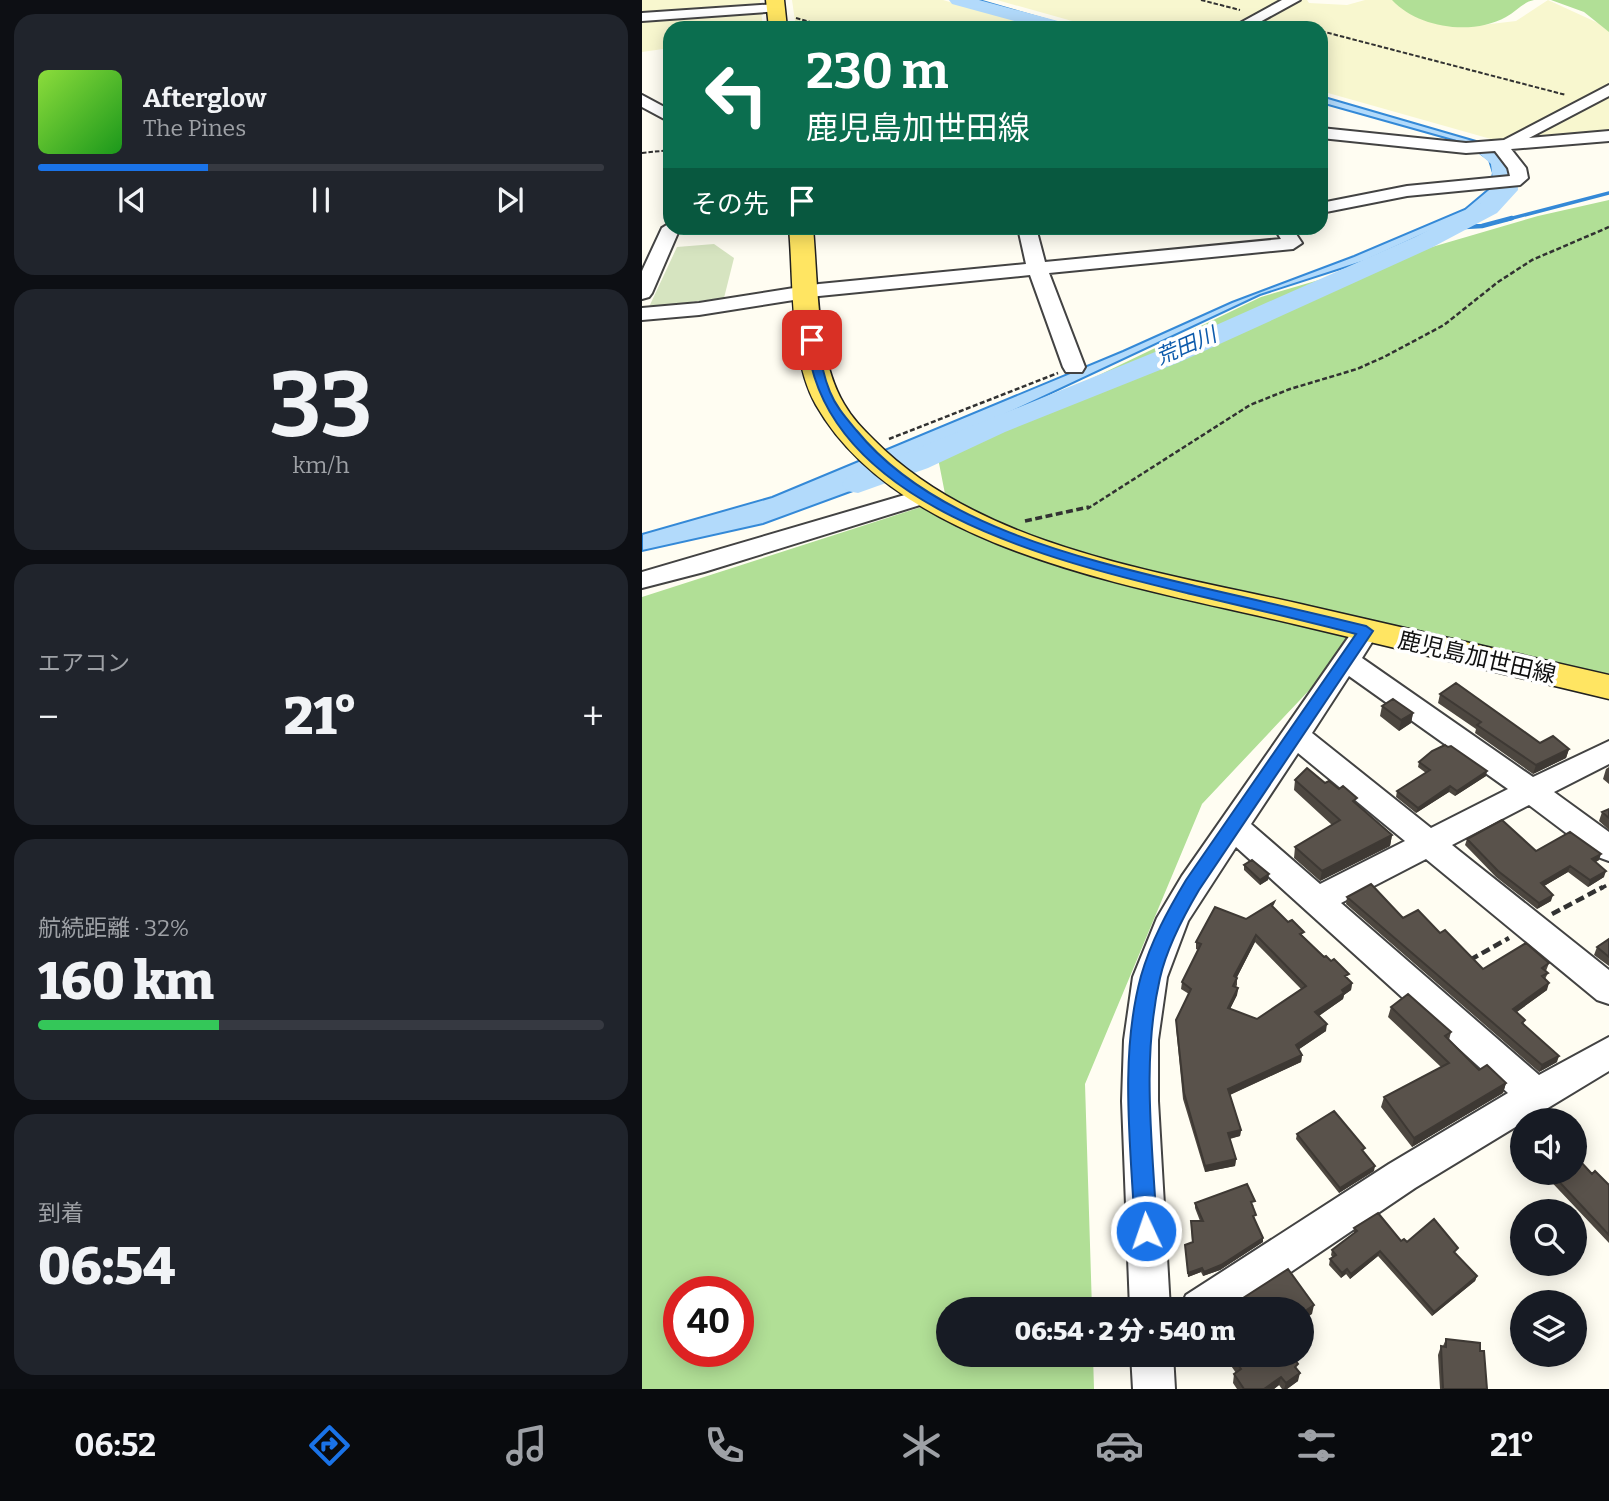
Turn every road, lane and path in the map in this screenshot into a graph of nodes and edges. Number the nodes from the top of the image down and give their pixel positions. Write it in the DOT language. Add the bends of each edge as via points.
graph roads {
  1 [pos="1201,0"];
  2 [pos="1293,0"];
  3 [pos="777,13"];
  4 [pos="1262,16"];
  5 [pos="642,17"];
  6 [pos="807,21"];
  7 [pos="1252,21"];
  8 [pos="1282,21"];
  9 [pos="1328,33"];
  10 [pos="1609,90"];
  11 [pos="642,100"];
  12 [pos="1589,101"];
  13 [pos="663,113"];
  14 [pos="1328,134"];
  15 [pos="1609,136"];
  16 [pos="1502,146"];
  17 [pos="663,151"];
  18 [pos="642,153"];
  19 [pos="1328,207"];
  20 [pos="1609,228"];
  21 [pos="668,235"];
  22 [pos="802,235"];
  23 [pos="1029,235"];
  24 [pos="1288,235"];
  25 [pos="1037,268"];
  26 [pos="642,293"];
  27 [pos="808,293"];
  28 [pos="642,314"];
  29 [pos="1074,367"];
  30 [pos="864,448"];
  31 [pos="918,491"];
  32 [pos="984,528"];
  33 [pos="642,580"];
  34 [pos="1366,631"];
  35 [pos="1347,661"];
  36 [pos="1609,687"];
  37 [pos="1295,735"];
  38 [pos="1609,751"];
  39 [pos="1529,789"];
  40 [pos="1232,825"];
  41 [pos="1430,844"];
  42 [pos="1609,849"];
  43 [pos="1318,900"];
  44 [pos="1609,990"];
  45 [pos="1609,1052"];
  46 [pos="1536,1095"];
  47 [pos="1149,1297"];
  48 [pos="1218,1297"];
  49 [pos="1153,1367"];
  50 [pos="1154,1389"];
  1 -- 4 [label="path"];
  2 -- 4 [label="street"];
  3 -- 5 [label="street"];
  3 -- 6 [label="path"];
  4 -- 7 [label="street"];
  4 -- 8 [label="path"];
  9 -- 12 [label="path"];
  10 -- 12 [label="street"];
  11 -- 13 [label="street"];
  12 -- 16 [label="street"];
  14 -- 16 [label="street" via="1466,148"];
  15 -- 16 [label="street"];
  16 -- 19 [label="street" via="1517,168 1519,178 1514,181 1407,191"];
  17 -- 18 [label="path"];
  20 -- 32 [label="path" via="1532,260 1444,325 1384,357 1250,405 1086,509"];
  21 -- 26 [label="street"];
  22 -- 27 [label="main road, 鹿児島加世田線"];
  23 -- 25 [label="street"];
  24 -- 25 [label="street" via="1293,243"];
  25 -- 27 [label="street"];
  25 -- 29 [label="street"];
  27 -- 28 [label="street"];
  27 -- 30 [label="main road, 鹿児島加世田線" via="815,363 823,391"];
  29 -- 30 [label="path"];
  30 -- 31 [label="main road, 鹿児島加世田線"];
  31 -- 32 [label="main road, 鹿児島加世田線"];
  31 -- 33 [label="street" via="887,510"];
  32 -- 34 [label="main road, 鹿児島加世田線" via="1122,573"];
  34 -- 35 [label="street"];
  34 -- 36 [label="main road, 鹿児島加世田線"];
  35 -- 37 [label="street"];
  35 -- 39 [label="street"];
  37 -- 40 [label="street"];
  37 -- 41 [label="street"];
  38 -- 39 [label="street"];
  39 -- 41 [label="street"];
  39 -- 42 [label="street"];
  40 -- 43 [label="street"];
  40 -- 47 [label="street" via="1173,918 1150,977 1140,1101"];
  41 -- 43 [label="street"];
  41 -- 44 [label="street"];
  43 -- 46 [label="street"];
  45 -- 46 [label="street"];
  46 -- 48 [label="street" via="1402,1176"];
  49 -- 50 [label="street"];
}
